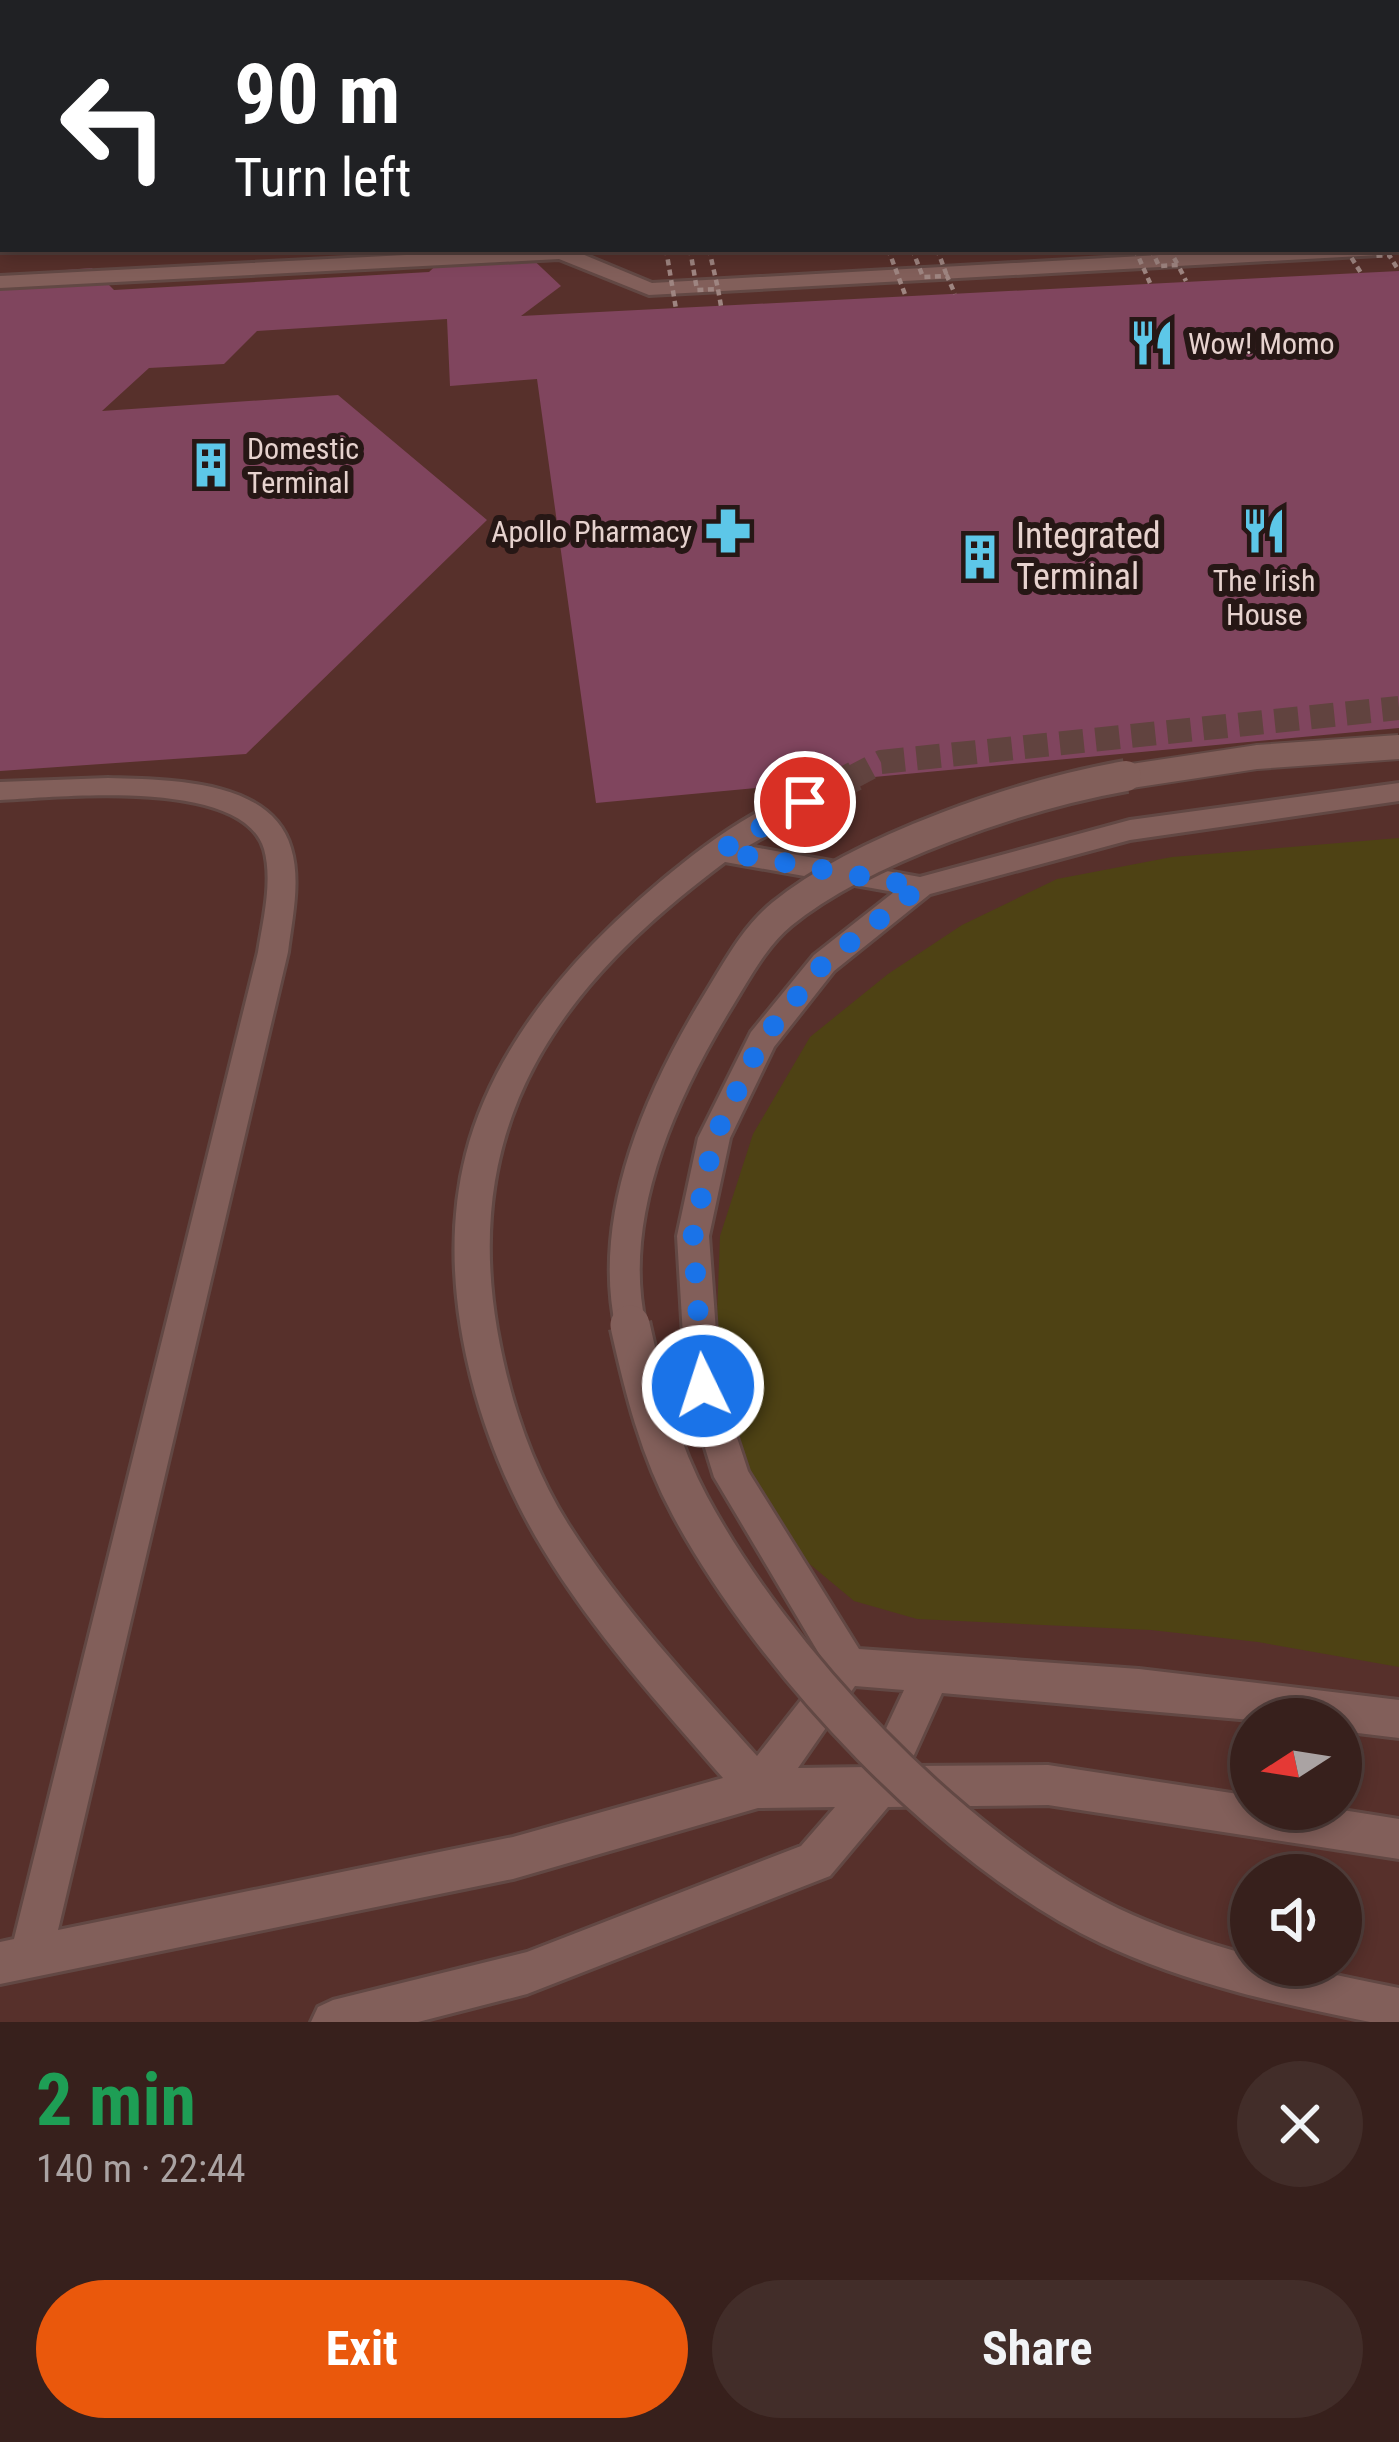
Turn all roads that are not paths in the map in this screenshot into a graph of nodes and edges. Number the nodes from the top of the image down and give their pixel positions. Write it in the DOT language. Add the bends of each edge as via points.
graph roads {
  1 [pos="1324,252"];
  2 [pos="0,282"];
  3 [pos="1399,747"];
  4 [pos="0,791"];
  5 [pos="1399,792"];
  6 [pos="805,802"];
  7 [pos="720,851"];
  8 [pos="920,887"];
  9 [pos="848,1667"];
  10 [pos="931,1675"];
  11 [pos="1399,1719"];
  12 [pos="879,1787"];
  13 [pos="758,1788"];
  14 [pos="1399,1839"];
  15 [pos="15,1961"];
  16 [pos="1399,2008"];
  17 [pos="333,2022"];
  1 -- 2 [label="street" via="649,289 562,253"];
  3 -- 16 [label="street, bridge" via="1198,763 985,809 885,854 770,925 669,1076 644,1138 628,1214 625,1309 642,1400 701,1529 762,1623 951,1819 1029,1881 1137,1937 1235,1973"];
  4 -- 15 [label="street" via="148,789 244,807 267,824 277,845 280,892 273,952"];
  5 -- 8 [label="street" via="1130,830"];
  6 -- 7 [label="street"];
  7 -- 8 [label="street"];
  7 -- 13 [label="street" via="619,936 535,1035 494,1113 479,1173 472,1274 486,1377 532,1493 605,1610"];
  8 -- 9 [label="street" via="824,963 762,1040 714,1138 693,1236 703,1386 732,1478"];
  9 -- 10 [label="street"];
  9 -- 13 [label="street"];
  10 -- 11 [label="street" via="1138,1688"];
  10 -- 12 [label="street"];
  12 -- 13 [label="street"];
  12 -- 14 [label="street" via="1048,1785"];
  12 -- 17 [label="street" via="815,1861 527,1973"];
  13 -- 15 [label="street" via="513,1858"];
}
